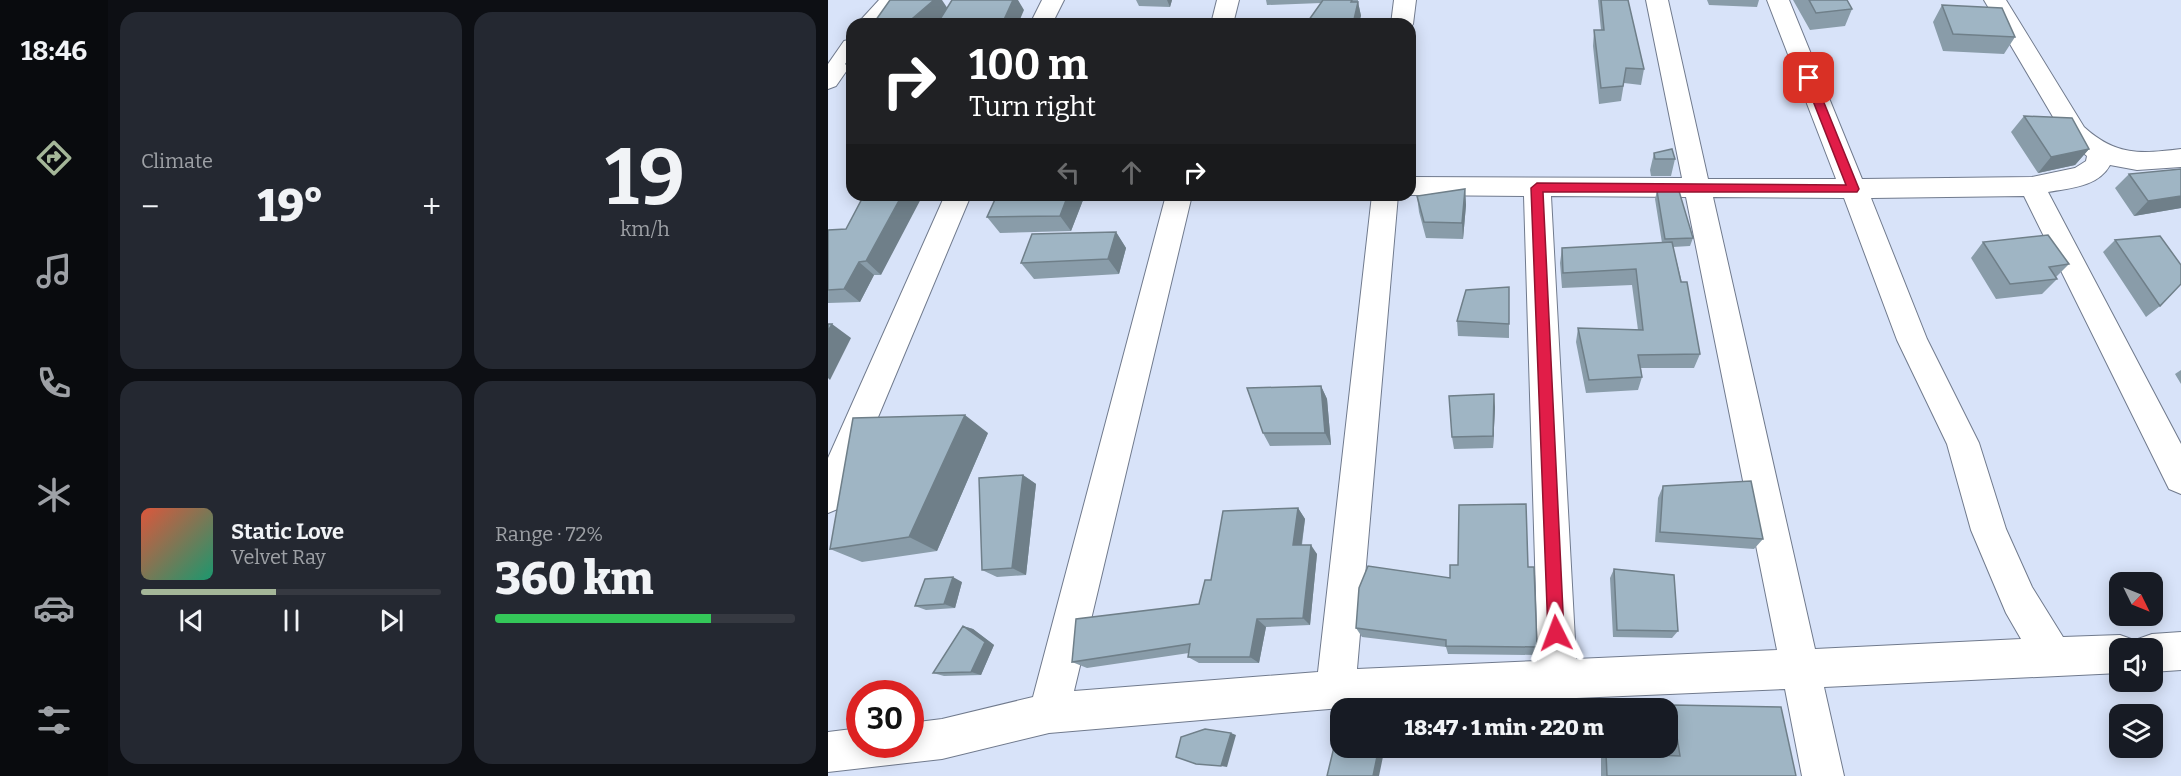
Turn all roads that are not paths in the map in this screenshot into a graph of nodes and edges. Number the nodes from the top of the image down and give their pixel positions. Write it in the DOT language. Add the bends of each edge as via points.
graph roads {
  1 [pos="891,0"];
  2 [pos="1053,0"];
  3 [pos="1228,0"];
  4 [pos="1405,0"];
  5 [pos="1657,0"];
  6 [pos="1778,0"];
  7 [pos="1995,0"];
  8 [pos="874,18"];
  9 [pos="1044,18"];
  10 [pos="1224,18"];
  11 [pos="1403,18"];
  12 [pos="846,55"];
  13 [pos="828,81"];
  14 [pos="2101,153"];
  15 [pos="2181,158"];
  16 [pos="1416,186"];
  17 [pos="2032,186"];
  18 [pos="1537,188"];
  19 [pos="1697,188"];
  20 [pos="1853,189"];
  21 [pos="955,201"];
  22 [pos="1177,201"];
  23 [pos="1384,201"];
  24 [pos="2181,478"];
  25 [pos="828,497"];
  26 [pos="2181,651"];
  27 [pos="2163,652"];
  28 [pos="2109,654"];
  29 [pos="2053,657"];
  30 [pos="1801,669"];
  31 [pos="1558,680"];
  32 [pos="1336,690"];
  33 [pos="1049,713"];
  34 [pos="924,741"];
  35 [pos="846,750"];
  36 [pos="828,752"];
  37 [pos="1823,776"];
  1 -- 8 [label="street"];
  2 -- 9 [label="street"];
  3 -- 10 [label="street"];
  4 -- 11 [label="street"];
  5 -- 19 [label="street"];
  6 -- 20 [label="street"];
  7 -- 14 [label="street" via="2074,133"];
  12 -- 13 [label="street"];
  14 -- 15 [label="street" via="2144,162"];
  14 -- 17 [label="street" via="2097,166 2082,176"];
  16 -- 18 [label="street"];
  17 -- 20 [label="street"];
  17 -- 24 [label="street"];
  18 -- 19 [label="street"];
  18 -- 31 [label="street"];
  19 -- 20 [label="street"];
  19 -- 30 [label="street"];
  20 -- 29 [label="street" via="1912,340 1963,443 1989,530 2019,600"];
  21 -- 25 [label="street"];
  22 -- 33 [label="street"];
  23 -- 32 [label="street"];
  26 -- 27 [label="street"];
  28 -- 29 [label="street"];
  29 -- 30 [label="street"];
  30 -- 31 [label="street"];
  30 -- 37 [label="street"];
  31 -- 32 [label="street"];
  32 -- 33 [label="street"];
  33 -- 34 [label="street"];
  35 -- 36 [label="street"];
}
